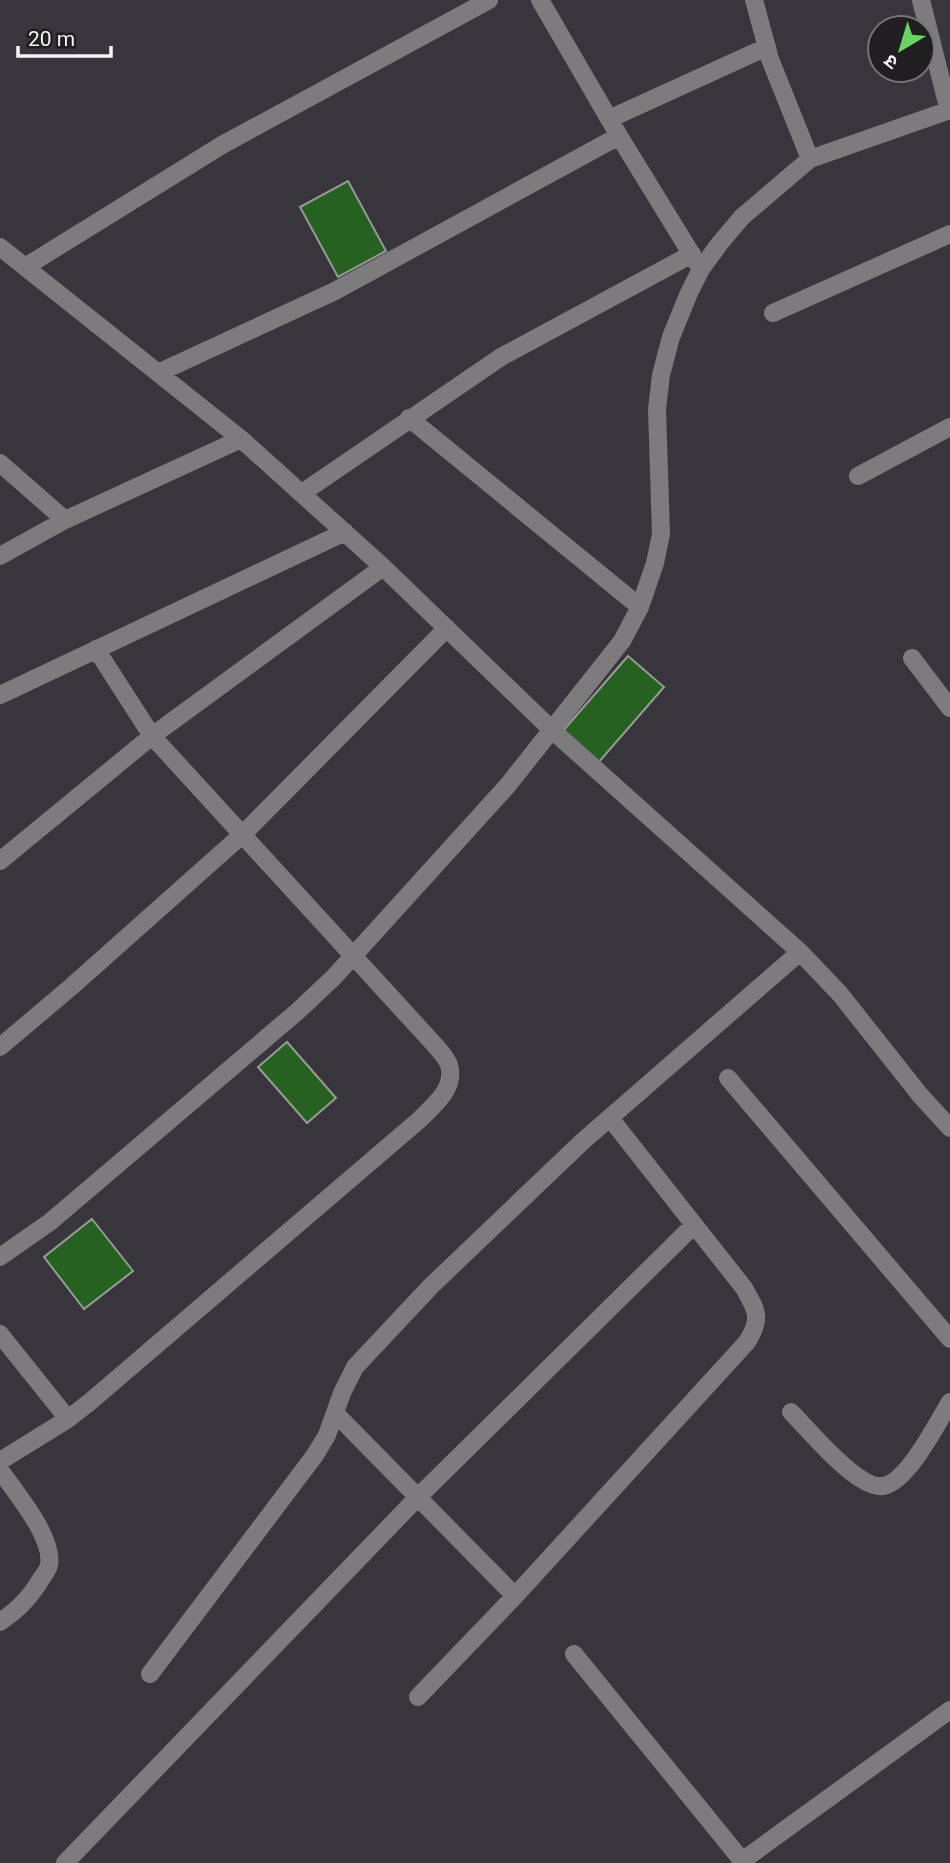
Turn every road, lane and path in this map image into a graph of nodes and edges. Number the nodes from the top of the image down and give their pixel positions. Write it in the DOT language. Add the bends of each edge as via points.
graph roads {
  1 [pos="489,0"];
  2 [pos="540,0"];
  3 [pos="754,0"];
  4 [pos="921,0"];
  5 [pos="767,47"];
  6 [pos="949,111"];
  7 [pos="609,119"];
  8 [pos="619,136"];
  9 [pos="810,159"];
  10 [pos="950,234"];
  11 [pos="0,247"];
  12 [pos="692,254"];
  13 [pos="25,267"];
  14 [pos="701,270"];
  15 [pos="773,313"];
  16 [pos="158,373"];
  17 [pos="409,418"];
  18 [pos="950,428"];
  19 [pos="241,439"];
  20 [pos="0,463"];
  21 [pos="858,476"];
  22 [pos="302,493"];
  23 [pos="65,520"];
  24 [pos="345,532"];
  25 [pos="0,556"];
  26 [pos="383,567"];
  27 [pos="640,607"];
  28 [pos="447,628"];
  29 [pos="96,649"];
  30 [pos="912,658"];
  31 [pos="0,695"];
  32 [pos="950,708"];
  33 [pos="552,730"];
  34 [pos="152,736"];
  35 [pos="243,834"];
  36 [pos="0,861"];
  37 [pos="800,952"];
  38 [pos="353,956"];
  39 [pos="0,1047"];
  40 [pos="728,1078"];
  41 [pos="610,1118"];
  42 [pos="950,1128"];
  43 [pos="694,1225"];
  44 [pos="0,1257"];
  45 [pos="0,1334"];
  46 [pos="950,1339"];
  47 [pos="950,1402"];
  48 [pos="791,1412"];
  49 [pos="335,1413"];
  50 [pos="68,1419"];
  51 [pos="0,1461"];
  52 [pos="0,1470"];
  53 [pos="418,1497"];
  54 [pos="515,1596"];
  55 [pos="0,1622"];
  56 [pos="574,1654"];
  57 [pos="150,1674"];
  58 [pos="418,1697"];
  59 [pos="950,1710"];
  60 [pos="743,1862"];
  61 [pos="65,1863"];
  1 -- 13 [label="street" via="222,145"];
  2 -- 7 [label="street"];
  3 -- 5 [label="street"];
  4 -- 6 [label="street"];
  5 -- 7 [label="street"];
  5 -- 9 [label="street"];
  6 -- 9 [label="street"];
  7 -- 8 [label="street"];
  8 -- 12 [label="street"];
  8 -- 16 [label="street" via="335,291"];
  9 -- 14 [label="street" via="742,217"];
  10 -- 15 [label="street"];
  11 -- 13 [label="street"];
  12 -- 14 [label="street"];
  12 -- 17 [label="street" via="500,357"];
  13 -- 16 [label="street"];
  14 -- 27 [label="street" via="671,337 661,375 657,409 661,534"];
  16 -- 19 [label="street"];
  17 -- 22 [label="street"];
  17 -- 27 [label="street"];
  18 -- 21 [label="street"];
  19 -- 22 [label="street"];
  19 -- 23 [label="street"];
  20 -- 23 [label="street"];
  22 -- 24 [label="street"];
  23 -- 25 [label="street"];
  24 -- 26 [label="street"];
  24 -- 29 [label="street"];
  26 -- 28 [label="street"];
  26 -- 34 [label="street"];
  27 -- 33 [label="street" via="622,641"];
  28 -- 33 [label="street"];
  28 -- 35 [label="street"];
  29 -- 31 [label="street"];
  29 -- 34 [label="street"];
  30 -- 32 [label="street"];
  33 -- 37 [label="street"];
  33 -- 38 [label="street"];
  34 -- 35 [label="street"];
  34 -- 36 [label="street"];
  35 -- 38 [label="street"];
  35 -- 39 [label="street"];
  37 -- 41 [label="street"];
  37 -- 42 [label="street"];
  38 -- 44 [label="street" via="298,1011 50,1222"];
  38 -- 50 [label="street" via="449,1064 442,1098"];
  40 -- 46 [label="street"];
  41 -- 43 [label="street"];
  41 -- 49 [label="street" via="430,1286 355,1367"];
  43 -- 53 [label="street"];
  43 -- 54 [label="street" via="744,1288 757,1311 756,1328"];
  45 -- 50 [label="street"];
  47 -- 48 [label="street" via="913,1460 896,1480 884,1486 870,1485 848,1469"];
  49 -- 53 [label="street"];
  49 -- 57 [label="street" via="315,1455"];
  50 -- 51 [label="street"];
  52 -- 55 [label="street" via="41,1531 49,1566 35,1590"];
  53 -- 54 [label="street"];
  53 -- 61 [label="street"];
  54 -- 58 [label="street"];
  56 -- 60 [label="street"];
  59 -- 60 [label="street"];
}
